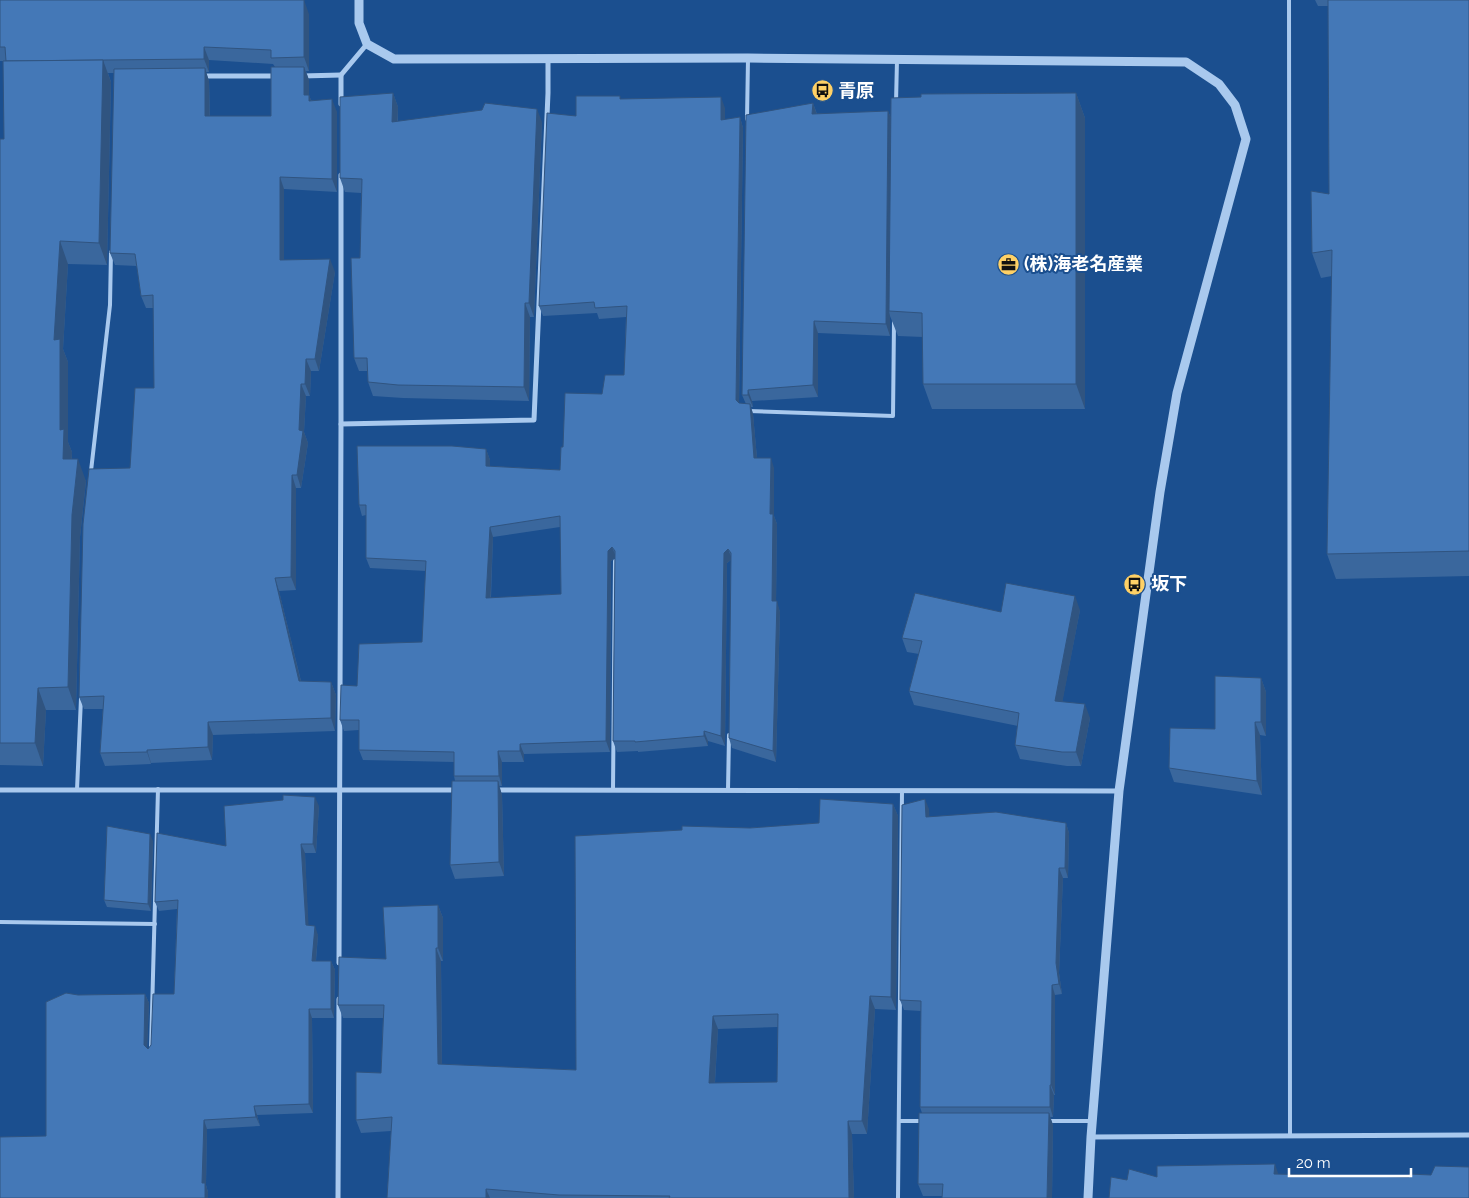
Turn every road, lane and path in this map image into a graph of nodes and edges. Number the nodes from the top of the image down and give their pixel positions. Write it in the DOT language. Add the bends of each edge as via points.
graph roads {
  1 [pos="359,0"];
  2 [pos="1289,0"];
  3 [pos="367,44"];
  4 [pos="748,58"];
  5 [pos="548,59"];
  6 [pos="897,60"];
  7 [pos="341,75"];
  8 [pos="194,76"];
  9 [pos="282,76"];
  10 [pos="292,76"];
  11 [pos="341,110"];
  12 [pos="896,112"];
  13 [pos="747,123"];
  14 [pos="341,169"];
  15 [pos="112,245"];
  16 [pos="894,318"];
  17 [pos="743,410"];
  18 [pos="341,424"];
  19 [pos="90,479"];
  20 [pos="615,561"];
  21 [pos="81,695"];
  22 [pos="729,731"];
  23 [pos="0,790"];
  24 [pos="78,790"];
  25 [pos="158,790"];
  26 [pos="339,790"];
  27 [pos="466,790"];
  28 [pos="486,790"];
  29 [pos="613,790"];
  30 [pos="728,790"];
  31 [pos="902,791"];
  32 [pos="1119,791"];
  33 [pos="0,922"];
  34 [pos="154,924"];
  35 [pos="339,969"];
  36 [pos="338,989"];
  37 [pos="151,1054"];
  38 [pos="899,1121"];
  39 [pos="928,1121"];
  40 [pos="1046,1121"];
  41 [pos="1092,1121"];
  42 [pos="1290,1136"];
  43 [pos="1469,1136"];
  44 [pos="1091,1137"];
  45 [pos="338,1198"];
  46 [pos="898,1198"];
  47 [pos="1088,1198"];
  1 -- 3 [label="street" via="359,23"];
  2 -- 42 [label="lane"];
  3 -- 5 [label="street" via="394,59"];
  3 -- 7 [label="street"];
  4 -- 5 [label="street"];
  4 -- 6 [label="street"];
  4 -- 13 [label="lane"];
  5 -- 18 [label="street" via="534,420"];
  6 -- 12 [label="lane"];
  6 -- 32 [label="street" via="1186,62 1219,84 1235,105 1246,139 1177,393 1160,492"];
  7 -- 10 [label="street"];
  7 -- 11 [label="street"];
  8 -- 9 [label="street"];
  14 -- 18 [label="street"];
  15 -- 19 [label="lane" via="110,305"];
  16 -- 17 [label="lane" via="893,416"];
  18 -- 26 [label="street"];
  20 -- 29 [label="lane"];
  21 -- 24 [label="lane"];
  22 -- 30 [label="lane"];
  23 -- 24 [label="street"];
  24 -- 25 [label="street"];
  25 -- 26 [label="street"];
  25 -- 34 [label="lane"];
  26 -- 27 [label="street"];
  26 -- 35 [label="street"];
  28 -- 29 [label="street"];
  29 -- 30 [label="street"];
  30 -- 31 [label="street"];
  31 -- 32 [label="street"];
  31 -- 38 [label="lane"];
  32 -- 41 [label="street"];
  33 -- 34 [label="lane"];
  34 -- 37 [label="lane"];
  36 -- 45 [label="street"];
  38 -- 39 [label="lane"];
  38 -- 46 [label="lane"];
  40 -- 41 [label="lane"];
  41 -- 44 [label="street"];
  42 -- 43 [label="street"];
  42 -- 44 [label="street"];
  44 -- 47 [label="street"];
}
